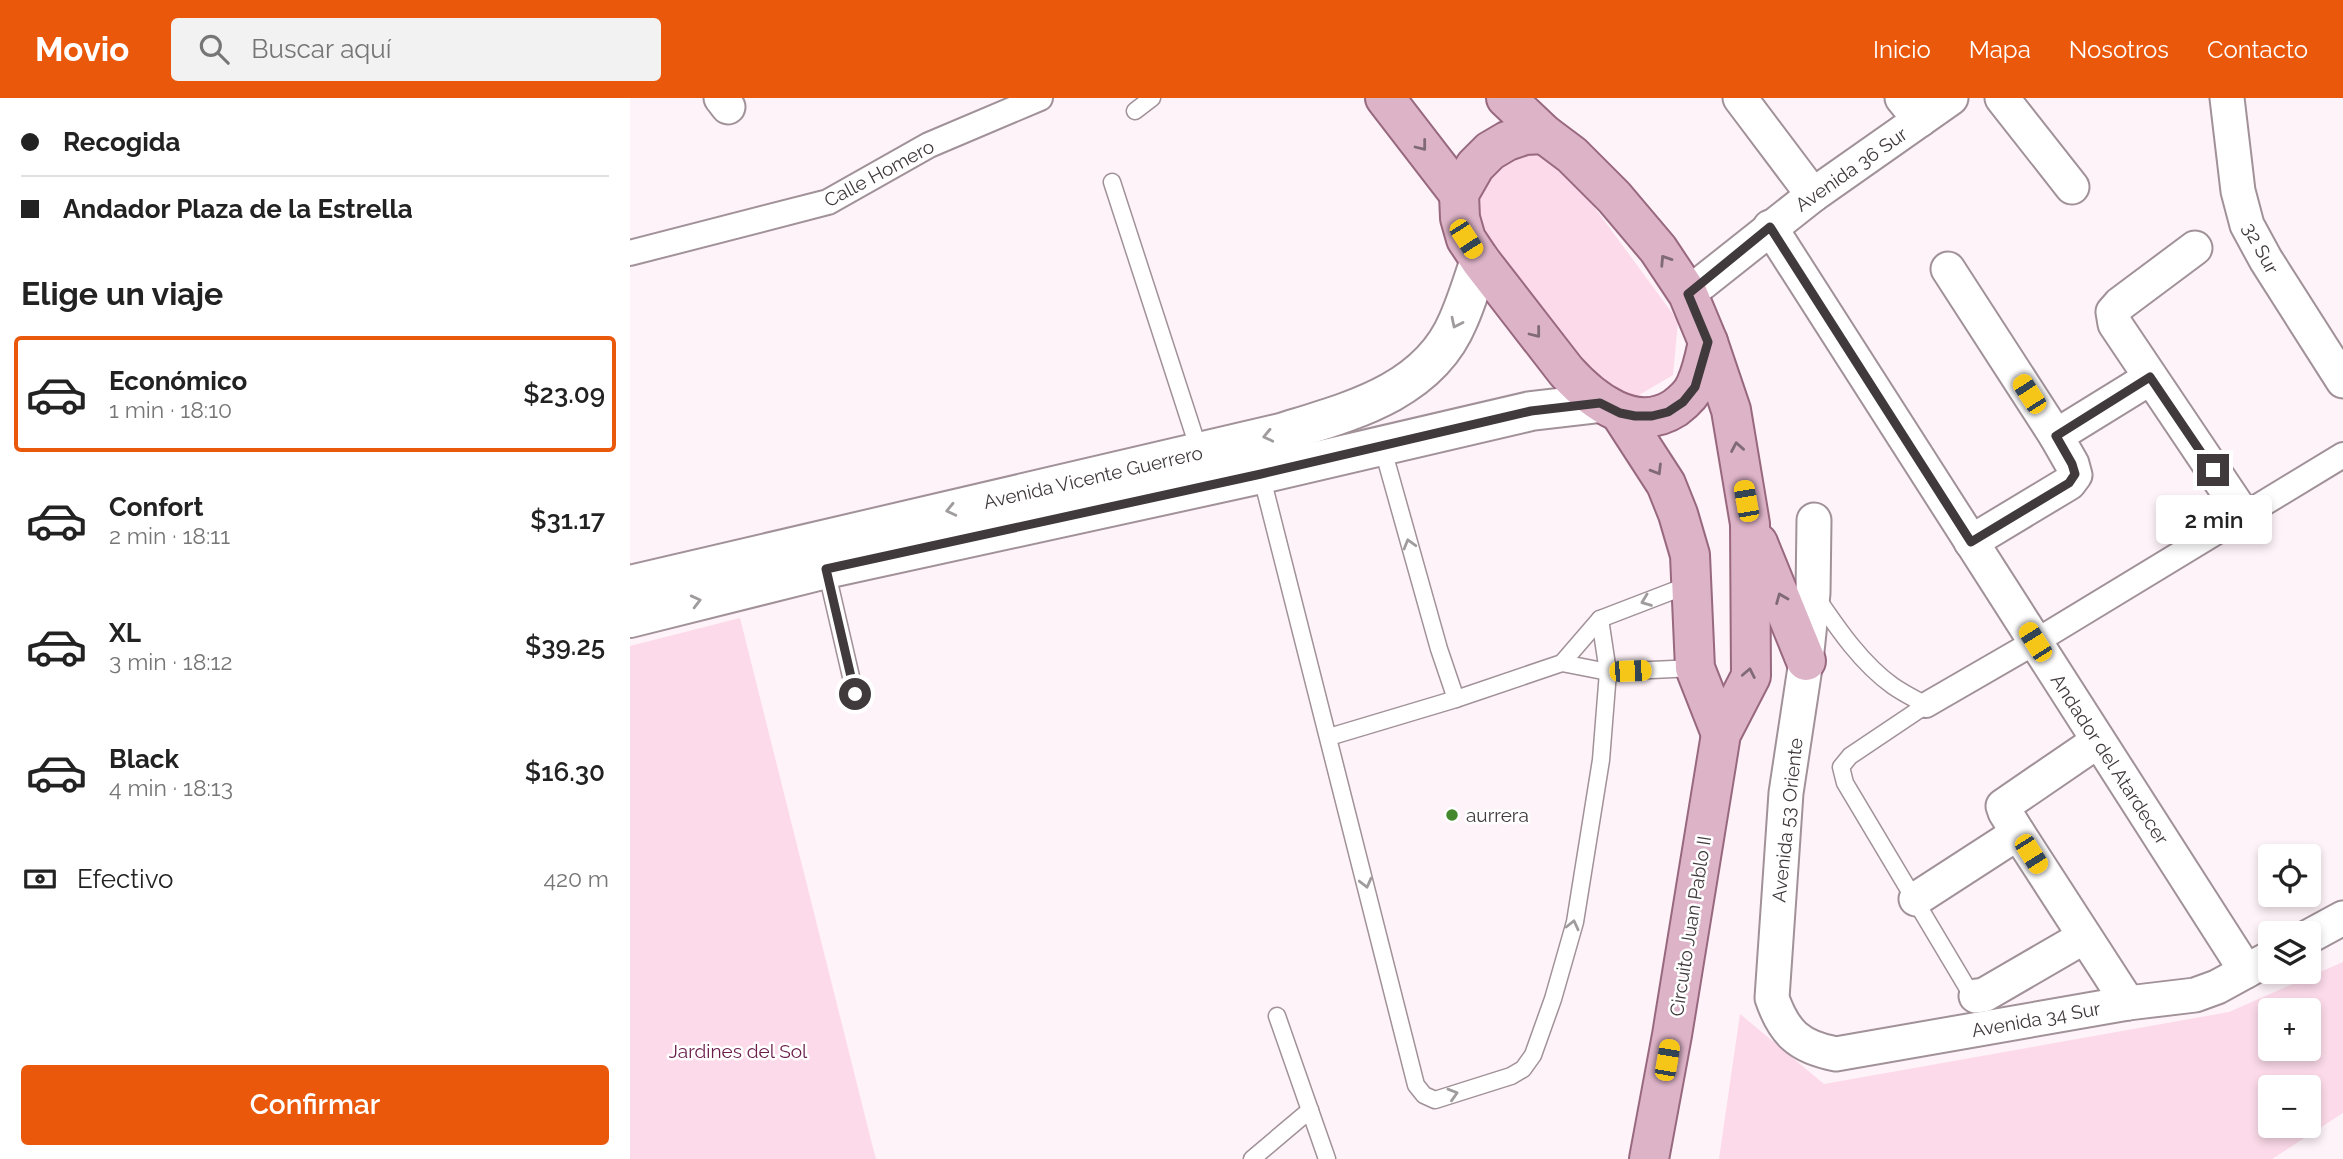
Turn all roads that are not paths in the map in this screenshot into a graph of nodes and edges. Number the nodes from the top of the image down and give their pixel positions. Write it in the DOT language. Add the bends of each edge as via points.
graph roads {
  1 [pos="1040,98"];
  2 [pos="1152,98"];
  3 [pos="1385,98"];
  4 [pos="1506,98"];
  5 [pos="1740,98"];
  6 [pos="1951,98"];
  7 [pos="2002,98"];
  8 [pos="2227,98"];
  9 [pos="1911,109"];
  10 [pos="1135,111"];
  11 [pos="1544,134"];
  12 [pos="1112,183"];
  13 [pos="2072,187"];
  14 [pos="1459,194"];
  15 [pos="1813,195"];
  16 [pos="1770,227"];
  17 [pos="2195,248"];
  18 [pos="630,253"];
  19 [pos="1480,260"];
  20 [pos="1948,268"];
  21 [pos="1688,294"];
  22 [pos="1708,342"];
  23 [pos="2150,377"];
  24 [pos="2343,381"];
  25 [pos="1610,408"];
  26 [pos="2056,436"];
  27 [pos="1382,446"];
  28 [pos="2343,455"];
  29 [pos="1206,468"];
  30 [pos="1261,474"];
  31 [pos="2244,516"];
  32 [pos="1814,520"];
  33 [pos="1751,524"];
  34 [pos="1971,542"];
  35 [pos="826,569"];
  36 [pos="1693,583"];
  37 [pos="630,584"];
  38 [pos="1813,593"];
  39 [pos="630,618"];
  40 [pos="1600,619"];
  41 [pos="2035,642"];
  42 [pos="1806,661"];
  43 [pos="1562,663"];
  44 [pos="1695,668"];
  45 [pos="1608,672"];
  46 [pos="855,694"];
  47 [pos="1455,699"];
  48 [pos="1926,705"];
  49 [pos="1721,734"];
  50 [pos="1329,737"];
  51 [pos="2098,741"];
  52 [pos="2011,820"];
  53 [pos="1916,900"];
  54 [pos="2343,918"];
  55 [pos="2321,930"];
  56 [pos="2084,937"];
  57 [pos="2258,965"];
  58 [pos="1976,996"];
  59 [pos="2128,1003"];
  60 [pos="1277,1016"];
  61 [pos="1797,1039"];
  62 [pos="1310,1110"];
  63 [pos="1252,1159"];
  64 [pos="1327,1159"];
  65 [pos="1649,1159"];
  1 -- 18 [label="street, Calle Homero" via="929,145 828,202"];
  2 -- 10 [label="lane"];
  3 -- 14 [label="main road, one-way"];
  4 -- 11 [label="main road, Circuito Juan Pablo II"];
  5 -- 15 [label="street"];
  6 -- 9 [label="street, Avenida 36 Sur"];
  7 -- 13 [label="street"];
  8 -- 24 [label="street, 32 Sur" via="2246,225"];
  9 -- 15 [label="street, Avenida 36 Sur"];
  11 -- 14 [label="main road" via="1525,135 1490,151"];
  21 -- 11 [label="main road, Circuito Juan Pablo II, one-way" via="1614,197"];
  12 -- 29 [label="lane"];
  14 -- 19 [label="main road" via="1466,239"];
  15 -- 16 [label="street, Avenida 36 Sur"];
  16 -- 21 [label="street, Avenida 36 Sur"];
  16 -- 34 [label="street, Andador del Atardecer"];
  17 -- 23 [label="street" via="2113,312 2115,324"];
  19 -- 25 [label="main road, one-way" via="1566,371"];
  19 -- 29 [label="main road, Avenida Vicente Guerrero, one-way" via="1457,323 1419,373 1391,394 1281,433"];
  20 -- 26 [label="street"];
  21 -- 22 [label="main road, Circuito Juan Pablo II"];
  22 -- 25 [label="main road" via="1695,387 1683,402 1652,416"];
  33 -- 22 [label="main road, Circuito Juan Pablo II, one-way" via="1731,410"];
  23 -- 26 [label="street"];
  23 -- 31 [label="street"];
  25 -- 27 [label="main road, Avenida Vicente Guerrero" via="1531,411"];
  25 -- 36 [label="main road, one-way" via="1654,464 1674,504 1690,555"];
  26 -- 34 [label="street" via="2075,474 2069,483"];
  27 -- 30 [label="main road, Avenida Vicente Guerrero"];
  47 -- 27 [label="lane, one-way"];
  28 -- 31 [label="street"];
  29 -- 30 [label="main road, Avenida Vicente Guerrero"];
  29 -- 35 [label="main road, Avenida Vicente Guerrero"];
  29 -- 37 [label="main road, Avenida Vicente Guerrero, one-way"];
  30 -- 50 [label="lane"];
  31 -- 41 [label="street"];
  32 -- 38 [label="street, Avenida 53 Oriente"];
  42 -- 33 [label="main road, one-way"];
  49 -- 33 [label="main road, Circuito Juan Pablo II, one-way" via="1751,676"];
  34 -- 41 [label="street, Andador del Atardecer"];
  39 -- 35 [label="main road, Avenida Vicente Guerrero, one-way"];
  35 -- 46 [label="lane"];
  36 -- 40 [label="lane, one-way"];
  36 -- 44 [label="main road"];
  38 -- 42 [label="street, Avenida 53 Oriente"];
  38 -- 48 [label="lane" via="1878,674"];
  40 -- 43 [label="lane"];
  40 -- 45 [label="lane"];
  41 -- 48 [label="street"];
  41 -- 51 [label="street, Andador del Atardecer"];
  42 -- 61 [label="street, Avenida 53 Oriente" via="1786,793 1772,998 1780,1021"];
  43 -- 45 [label="lane"];
  43 -- 47 [label="lane"];
  44 -- 45 [label="lane"];
  44 -- 49 [label="main road"];
  50 -- 45 [label="lane, one-way" via="1416,1085 1435,1100 1511,1076 1533,1055 1575,922 1601,760"];
  47 -- 50 [label="lane"];
  48 -- 53 [label="lane" via="1850,756 1841,767 1845,783"];
  49 -- 65 [label="main road, Circuito Juan Pablo II"];
  51 -- 52 [label="street"];
  51 -- 57 [label="street, Andador del Atardecer"];
  52 -- 53 [label="street"];
  52 -- 56 [label="street"];
  53 -- 58 [label="lane"];
  54 -- 55 [label="street"];
  56 -- 58 [label="street"];
  56 -- 59 [label="street"];
  57 -- 59 [label="street, Avenida 34 Sur" via="2195,995"];
  59 -- 61 [label="street, Avenida 34 Sur" via="1836,1054"];
  60 -- 62 [label="lane"];
  62 -- 63 [label="lane"];
  62 -- 64 [label="lane"];
}
